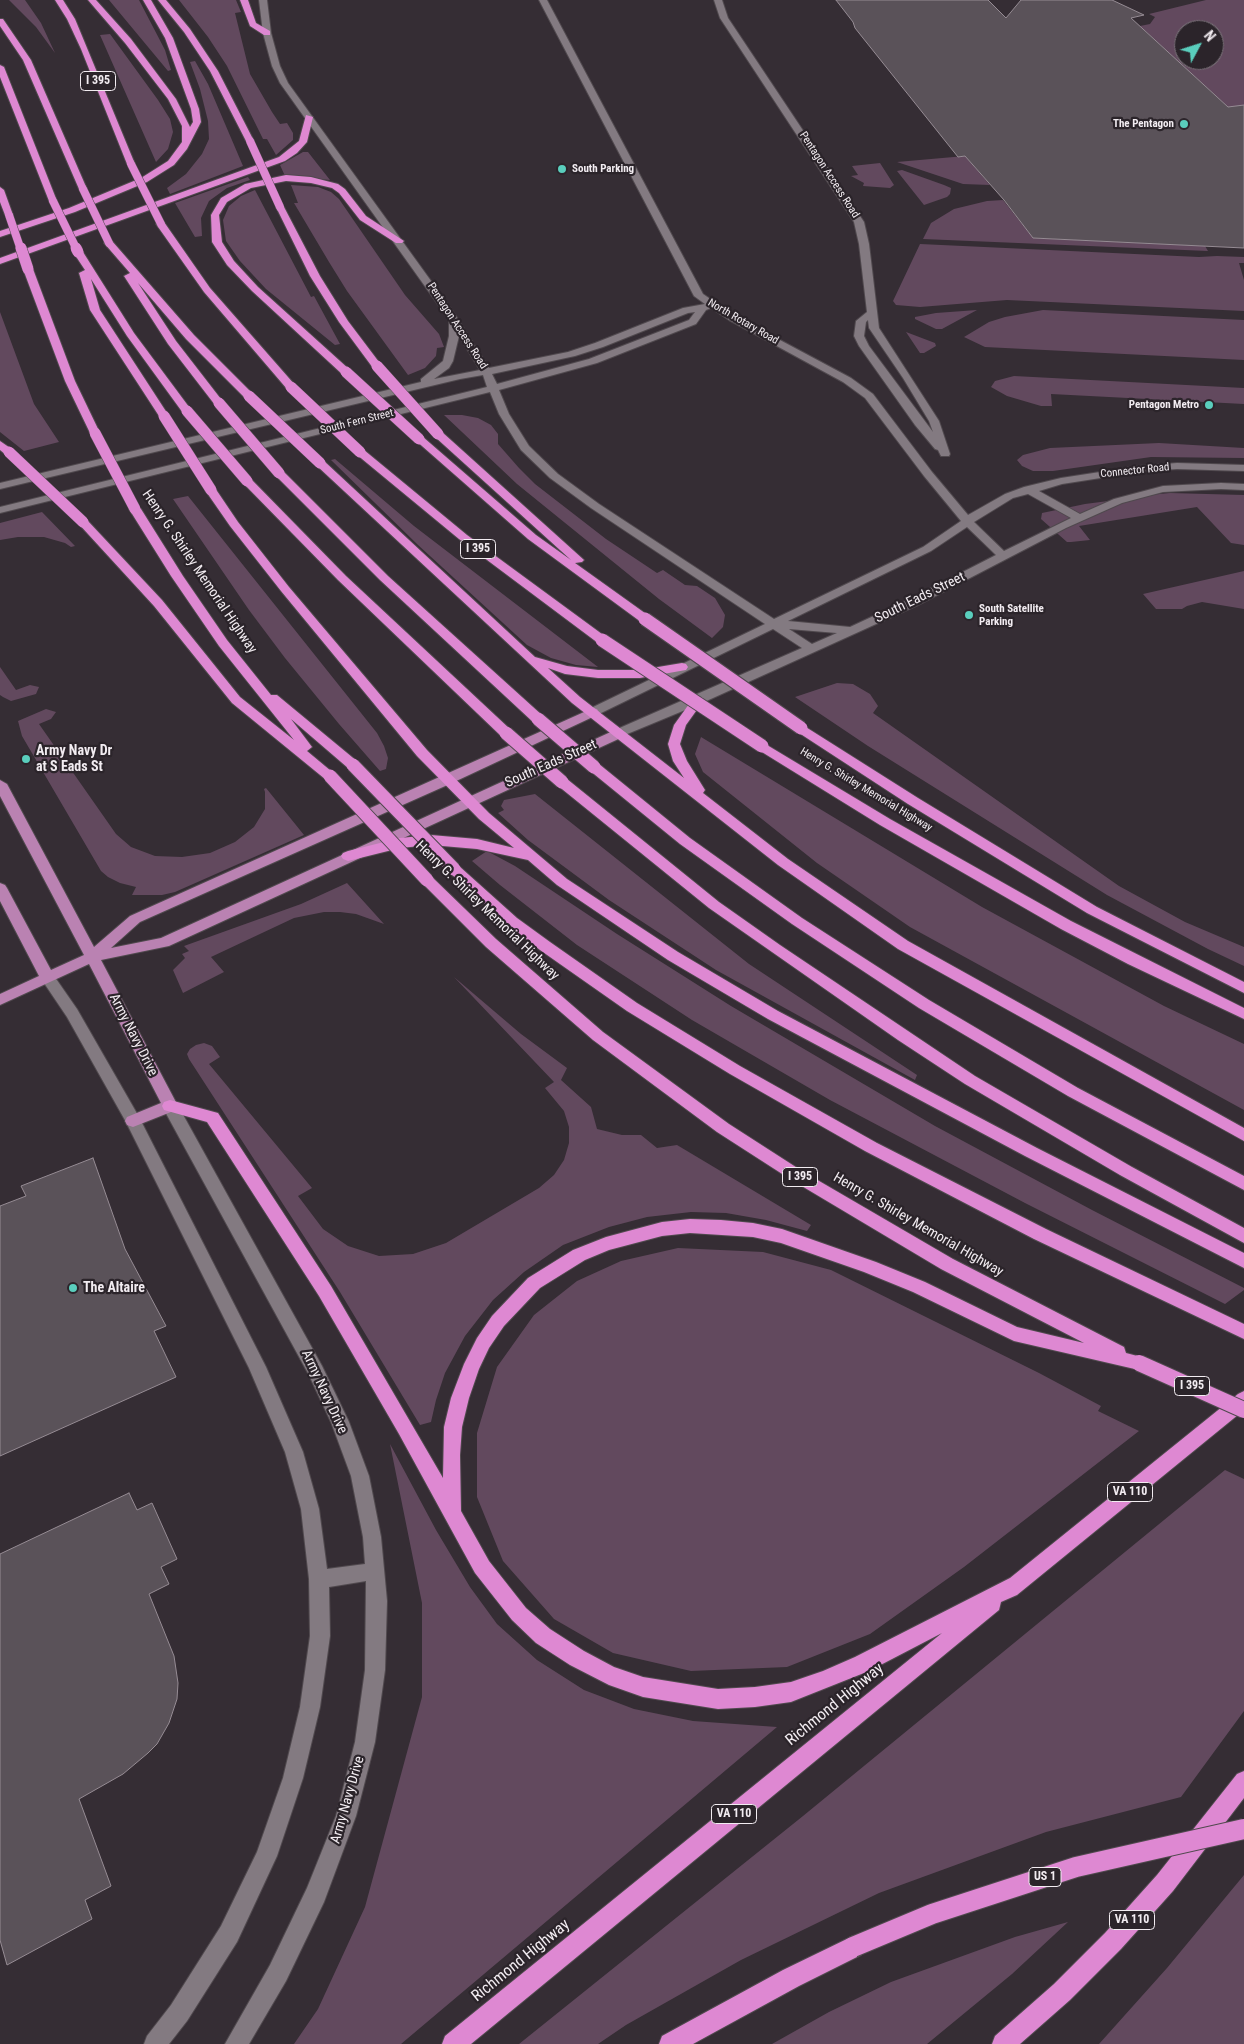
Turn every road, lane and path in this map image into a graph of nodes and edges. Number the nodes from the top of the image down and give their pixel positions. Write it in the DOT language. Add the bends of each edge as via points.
graph roads {
  1 [pos="59,0"];
  2 [pos="92,0"];
  3 [pos="147,0"];
  4 [pos="162,0"];
  5 [pos="244,0"];
  6 [pos="263,0"];
  7 [pos="543,0"];
  8 [pos="718,0"];
  9 [pos="0,21"];
  10 [pos="267,33"];
  11 [pos="0,67"];
  12 [pos="309,117"];
  13 [pos="186,141"];
  14 [pos="0,190"];
  15 [pos="0,234"];
  16 [pos="399,241"];
  17 [pos="109,243"];
  18 [pos="78,252"];
  19 [pos="0,261"];
  20 [pos="707,307"];
  21 [pos="872,313"];
  22 [pos="454,320"];
  23 [pos="486,371"];
  24 [pos="417,386"];
  25 [pos="493,389"];
  26 [pos="0,444"];
  27 [pos="936,464"];
  28 [pos="1244,468"];
  29 [pos="0,486"];
  30 [pos="1244,487"];
  31 [pos="1028,489"];
  32 [pos="0,510"];
  33 [pos="1079,518"];
  34 [pos="966,521"];
  35 [pos="1004,556"];
  36 [pos="625,604"];
  37 [pos="773,623"];
  38 [pos="851,630"];
  39 [pos="520,650"];
  40 [pos="811,650"];
  41 [pos="682,667"];
  42 [pos="251,680"];
  43 [pos="698,700"];
  44 [pos="592,712"];
  45 [pos="620,733"];
  46 [pos="330,776"];
  47 [pos="447,780"];
  48 [pos="0,784"];
  49 [pos="704,800"];
  50 [pos="468,801"];
  51 [pos="348,856"];
  52 [pos="533,859"];
  53 [pos="0,888"];
  54 [pos="92,957"];
  55 [pos="47,977"];
  56 [pos="1244,988"];
  57 [pos="0,1000"];
  58 [pos="1244,1014"];
  59 [pos="170,1106"];
  60 [pos="134,1121"];
  61 [pos="1244,1135"];
  62 [pos="1244,1184"];
  63 [pos="1244,1236"];
  64 [pos="1244,1262"];
  65 [pos="1244,1332"];
  66 [pos="1140,1363"];
  67 [pos="1244,1399"];
  68 [pos="1244,1410"];
  69 [pos="454,1517"];
  70 [pos="375,1571"];
  71 [pos="319,1579"];
  72 [pos="1016,1584"];
  73 [pos="1244,1781"];
  74 [pos="1244,1829"];
  75 [pos="155,2044"];
  76 [pos="236,2044"];
  77 [pos="453,2044"];
  78 [pos="670,2044"];
  79 [pos="1003,2044"];
  1 -- 58 [label="highway, Henry G. Shirley Memorial Highway / I 395, bridge" via="71,19 131,164 162,224 207,290 291,387 360,452 463,538 602,640 762,746 894,827 1057,920"];
  2 -- 13 [label="highway" via="172,99 186,126"];
  3 -- 13 [label="highway" via="169,38 196,109 196,122"];
  4 -- 36 [label="highway, bridge" via="214,71 315,276 377,366 438,434"];
  5 -- 10 [label="highway" via="253,24"];
  6 -- 10 [label="street, Pentagon Access Road"];
  7 -- 20 [label="street, North Rotary Road" via="693,287"];
  8 -- 21 [label="street, Pentagon Access Road" via="724,18 859,222"];
  9 -- 17 [label="highway, bridge" via="27,60"];
  10 -- 12 [label="street, Pentagon Access Road" via="284,83"];
  11 -- 18 [label="highway, bridge" via="53,201"];
  12 -- 16 [label="street, Pentagon Access Road"];
  12 -- 19 [label="highway" via="303,142 282,158"];
  13 -- 15 [label="highway" via="171,163 144,180 72,210"];
  14 -- 42 [label="highway, Henry G. Shirley Memorial Highway / I 395, bridge" via="70,381 122,486 199,608"];
  16 -- 22 [label="street, Pentagon Access Road"];
  16 -- 36 [label="highway, bridge" via="363,218 335,186 312,180 286,178 248,186 224,200 215,215 217,242 230,263 255,289 532,537"];
  17 -- 39 [label="highway, bridge" via="206,354"];
  17 -- 62 [label="highway, bridge" via="172,342 219,403 280,473 384,578 594,767 685,841 789,916 924,1004 1073,1092"];
  18 -- 47 [label="highway, bridge" via="95,310 211,490 328,643"];
  18 -- 63 [label="highway, bridge" via="125,327 187,411 247,481 342,578 562,782 714,905 833,990 986,1089"];
  20 -- 23 [label="street, South Fern Street" via="686,310 599,346"];
  20 -- 25 [label="street, South Fern Street" via="693,322 627,348"];
  20 -- 27 [label="street, North Rotary Road" via="848,380 869,396"];
  21 -- 27 [label="street, Pentagon Access Road" via="874,328 934,421"];
  21 -- 27 [label="street" via="861,321 859,336 919,423"];
  22 -- 23 [label="street, Pentagon Access Road"];
  22 -- 24 [label="street" via="454,336 444,366"];
  23 -- 24 [label="street, South Fern Street"];
  23 -- 25 [label="street, Pentagon Access Road"];
  24 -- 29 [label="street, South Fern Street"];
  25 -- 32 [label="street, South Fern Street"];
  25 -- 37 [label="street, Pentagon Access Road" via="525,448 554,476"];
  26 -- 46 [label="highway, bridge" via="83,522 158,603 236,700"];
  27 -- 34 [label="street, North Rotary Road"];
  28 -- 31 [label="street, Connector Road" via="1177,466 1139,469"];
  30 -- 33 [label="street, Connector Road" via="1188,487 1139,494"];
  31 -- 33 [label="street"];
  31 -- 34 [label="street, Connector Road"];
  33 -- 35 [label="street, Connector Road"];
  34 -- 35 [label="street, North Rotary Road"];
  34 -- 37 [label="street, Connector Road" via="927,549"];
  35 -- 38 [label="street, South Eads Street"];
  36 -- 56 [label="highway, bridge" via="801,728 913,801 1084,905"];
  37 -- 38 [label="street, Pentagon Access Road"];
  37 -- 40 [label="street, Pentagon Access Road"];
  37 -- 41 [label="street, South Eads Street"];
  38 -- 40 [label="street, South Eads Street"];
  39 -- 41 [label="highway" via="550,666 579,673 640,674"];
  39 -- 44 [label="highway"];
  40 -- 43 [label="street, South Eads Street"];
  41 -- 44 [label="street, South Eads Street"];
  42 -- 46 [label="highway, Henry G. Shirley Memorial Highway / I 395"];
  42 -- 65 [label="highway, bridge" via="354,765 454,869 512,921 632,1007 734,1070 939,1182"];
  43 -- 45 [label="street, South Eads Street"];
  43 -- 49 [label="highway" via="680,725 674,744 680,761"];
  44 -- 45 [label="highway"];
  44 -- 47 [label="main road, South Eads Street"];
  45 -- 49 [label="highway"];
  45 -- 50 [label="main road, South Eads Street"];
  46 -- 66 [label="highway, Henry G. Shirley Memorial Highway / I 395, bridge" via="491,943 598,1036 657,1082 796,1175 947,1264"];
  47 -- 50 [label="highway"];
  47 -- 54 [label="main road, South Eads Street" via="135,919"];
  48 -- 54 [label="main road, Army Navy Drive"];
  49 -- 61 [label="highway" via="799,873 903,945"];
  50 -- 51 [label="main road, South Eads Street"];
  50 -- 52 [label="highway"];
  51 -- 52 [label="highway" via="400,843 431,840 477,844"];
  51 -- 54 [label="main road, South Eads Street" via="164,942"];
  52 -- 64 [label="highway" via="597,907 722,986"];
  53 -- 55 [label="main road"];
  54 -- 55 [label="main road, South Eads Street"];
  54 -- 59 [label="main road, Army Navy Drive"];
  55 -- 57 [label="main road, South Eads Street"];
  55 -- 60 [label="street" via="72,1013"];
  59 -- 60 [label="main road"];
  59 -- 69 [label="highway" via="212,1117 325,1291"];
  59 -- 70 [label="street, Army Navy Drive" via="295,1332 340,1422 360,1476"];
  60 -- 71 [label="street" via="257,1367 294,1452 310,1509"];
  66 -- 68 [label="highway, Henry G. Shirley Memorial Highway / I 395, bridge"];
  66 -- 69 [label="highway" via="1014,1334 919,1287 782,1236 721,1227 662,1229 606,1244 554,1269 534,1283 498,1321 470,1368 453,1427 451,1484"];
  67 -- 72 [label="highway, Richmond Highway / VA 110"];
  69 -- 72 [label="highway" via="498,1590 543,1636 610,1675 643,1687 718,1699 792,1692 825,1680"];
  70 -- 71 [label="street"];
  70 -- 76 [label="street, Army Navy Drive" via="375,1670 364,1742 346,1816 316,1894 278,1974"];
  71 -- 75 [label="street" via="320,1636 310,1707 293,1778 266,1856 229,1934 179,2013"];
  72 -- 77 [label="highway, Richmond Highway / VA 110"];
  73 -- 79 [label="highway, VA 110" via="1165,1883 1113,1941"];
  74 -- 78 [label="highway, US 1, bridge" via="1076,1867 932,1914 791,1978"];
}
